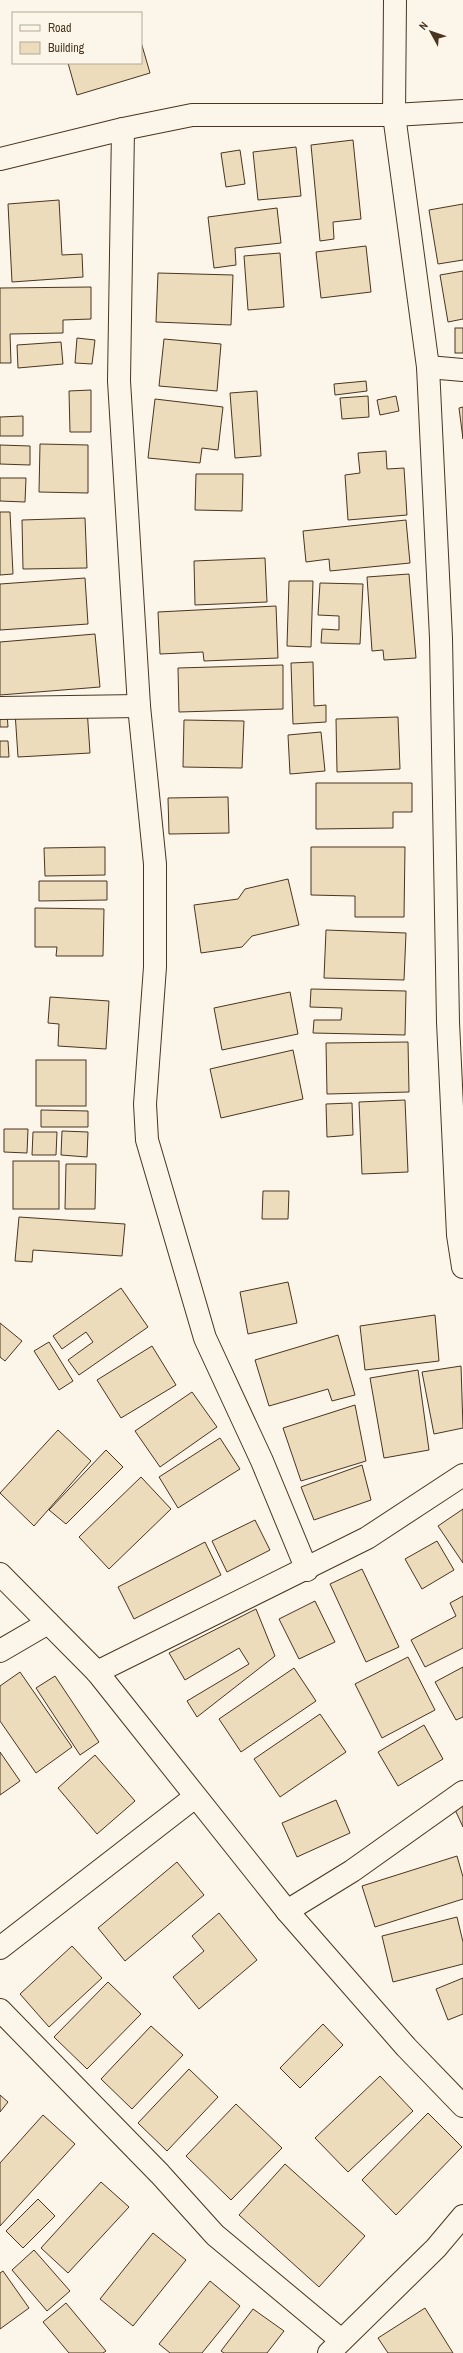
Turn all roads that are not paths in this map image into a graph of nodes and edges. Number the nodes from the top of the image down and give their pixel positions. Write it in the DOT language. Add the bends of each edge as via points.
graph roads {
  1 [pos="396,0"];
  2 [pos="463,112"];
  3 [pos="394,115"];
  4 [pos="122,129"];
  5 [pos="0,159"];
  6 [pos="428,367"];
  7 [pos="463,370"];
  8 [pos="139,706"];
  9 [pos="0,708"];
  10 [pos="463,1267"];
  11 [pos="463,1475"];
  12 [pos="307,1570"];
  13 [pos="0,1574"];
  14 [pos="48,1623"];
  15 [pos="0,1651"];
  16 [pos="97,1672"];
  17 [pos="463,1792"];
  18 [pos="195,1797"];
  19 [pos="287,1911"];
  20 [pos="0,1948"];
  21 [pos="0,2010"];
  22 [pos="463,2106"];
  23 [pos="463,2216"];
  24 [pos="335,2347"];
  1 -- 3 [label="street"];
  2 -- 3 [label="street"];
  3 -- 4 [label="street" via="192,115"];
  3 -- 6 [label="street"];
  4 -- 5 [label="street"];
  4 -- 8 [label="street" via="119,381"];
  6 -- 7 [label="street"];
  6 -- 10 [label="street" via="441,638 448,1030 458,1235"];
  8 -- 9 [label="street"];
  8 -- 12 [label="street" via="155,864 155,967 145,1104 147,1140 205,1338 262,1461"];
  11 -- 12 [label="street" via="367,1538"];
  12 -- 16 [label="street"];
  13 -- 14 [label="street"];
  14 -- 15 [label="street"];
  14 -- 16 [label="street"];
  16 -- 18 [label="street"];
  17 -- 19 [label="street" via="352,1871"];
  18 -- 19 [label="street"];
  18 -- 20 [label="street"];
  19 -- 22 [label="street" via="406,2048"];
  21 -- 24 [label="street" via="215,2234"];
  23 -- 24 [label="street" via="436,2248"];
}
